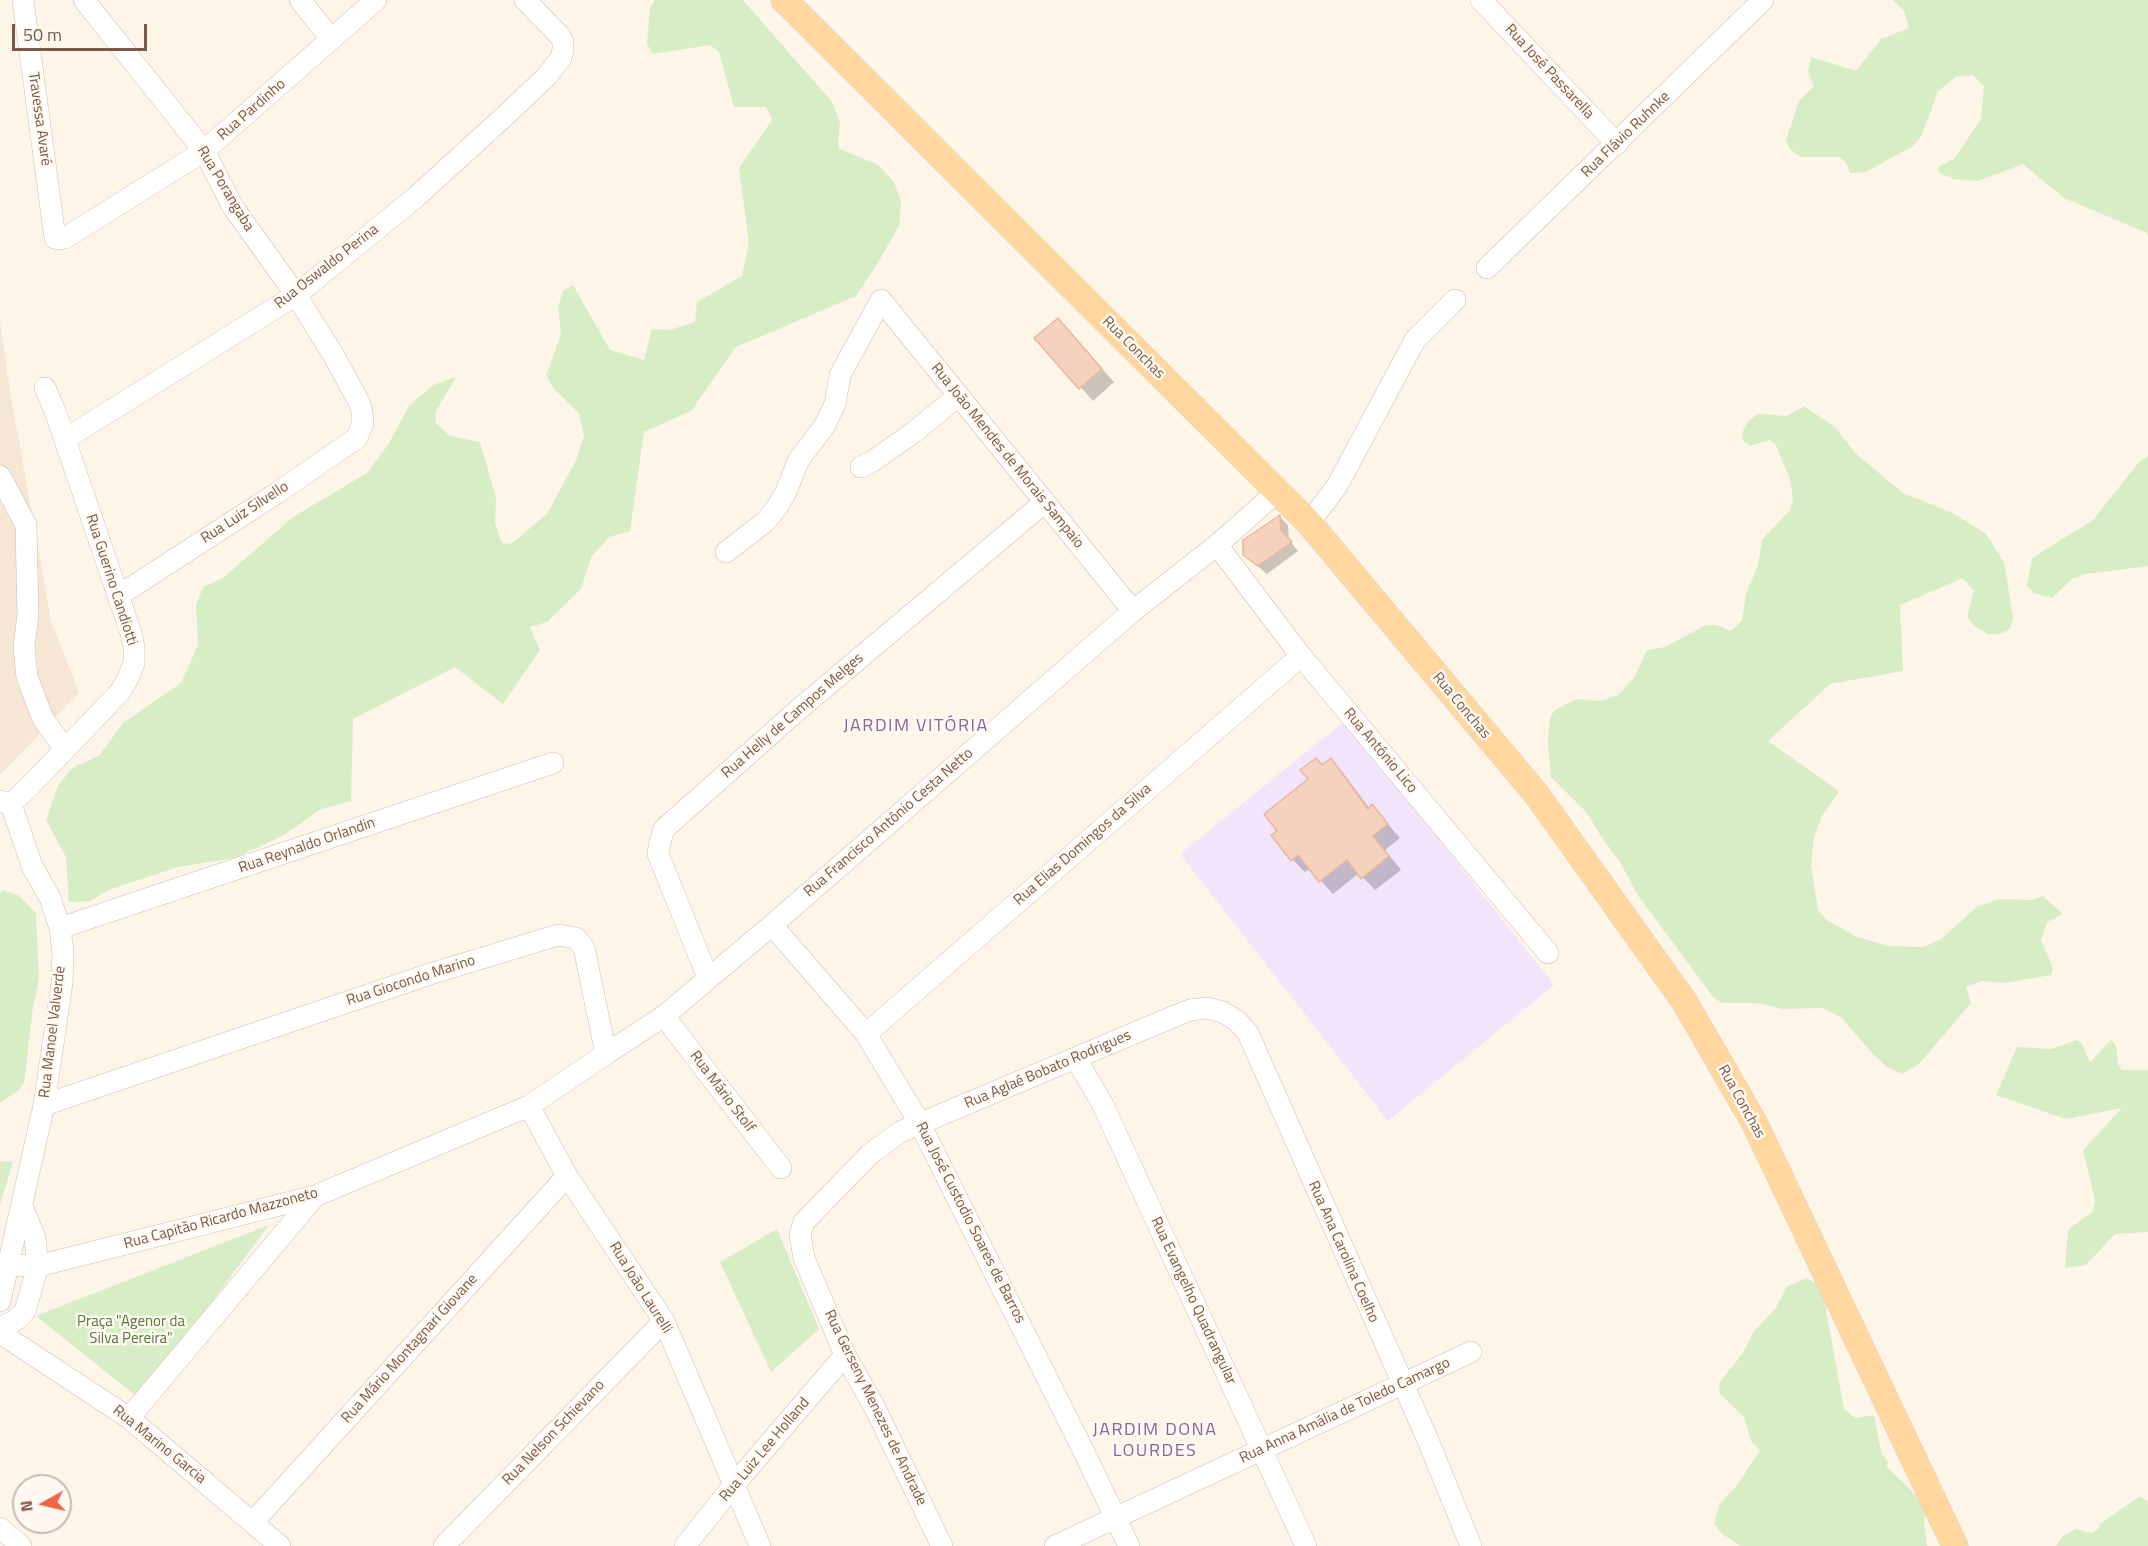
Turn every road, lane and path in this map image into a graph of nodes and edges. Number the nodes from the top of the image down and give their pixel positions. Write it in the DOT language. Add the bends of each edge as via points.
graph roads {
  1 [pos="23,0"];
  2 [pos="84,0"];
  3 [pos="300,0"];
  4 [pos="376,0"];
  5 [pos="525,0"];
  6 [pos="784,0"];
  7 [pos="1481,0"];
  8 [pos="1764,0"];
  9 [pos="331,39"];
  10 [pos="1617,144"];
  11 [pos="204,151"];
  12 [pos="55,238"];
  13 [pos="1487,268"];
  14 [pos="297,295"];
  15 [pos="1455,300"];
  16 [pos="45,388"];
  17 [pos="958,396"];
  18 [pos="363,422"];
  19 [pos="65,439"];
  20 [pos="861,467"];
  21 [pos="0,476"];
  22 [pos="1277,492"];
  23 [pos="1045,502"];
  24 [pos="1309,523"];
  25 [pos="1217,545"];
  26 [pos="726,552"];
  27 [pos="118,596"];
  28 [pos="1133,611"];
  29 [pos="1301,656"];
  30 [pos="65,749"];
  31 [pos="553,763"];
  32 [pos="5,803"];
  33 [pos="772,925"];
  34 [pos="60,928"];
  35 [pos="1548,953"];
  36 [pos="708,978"];
  37 [pos="664,1016"];
  38 [pos="1175,1016"];
  39 [pos="866,1034"];
  40 [pos="606,1054"];
  41 [pos="1076,1059"];
  42 [pos="44,1105"];
  43 [pos="529,1106"];
  44 [pos="919,1122"];
  45 [pos="781,1168"];
  46 [pos="567,1176"];
  47 [pos="315,1196"];
  48 [pos="819,1205"];
  49 [pos="22,1206"];
  50 [pos="7,1265"];
  51 [pos="38,1266"];
  52 [pos="0,1301"];
  53 [pos="664,1321"];
  54 [pos="0,1328"];
  55 [pos="0,1333"];
  56 [pos="1471,1352"];
  57 [pos="845,1355"];
  58 [pos="1403,1384"];
  59 [pos="129,1418"];
  60 [pos="1262,1450"];
  61 [pos="733,1486"];
  62 [pos="1116,1518"];
  63 [pos="254,1522"];
  64 [pos="0,1528"];
  65 [pos="21,1546"];
  66 [pos="280,1546"];
  67 [pos="444,1546"];
  68 [pos="685,1546"];
  69 [pos="760,1546"];
  70 [pos="942,1546"];
  71 [pos="1055,1546"];
  72 [pos="1129,1546"];
  73 [pos="1306,1546"];
  74 [pos="1471,1546"];
  75 [pos="1955,1546"];
  1 -- 12 [label="street, Travessa Avaré"];
  2 -- 11 [label="street, Rua Porangaba"];
  3 -- 9 [label="street"];
  4 -- 9 [label="street, Rua Pardinho"];
  5 -- 14 [label="street, Rua Oswaldo Perina" via="560,36 561,58 515,107 416,197"];
  6 -- 22 [label="main road, Rua Conchas"];
  7 -- 10 [label="street, Rua José Passarella"];
  8 -- 10 [label="street, Rua Flávio Ruhnke"];
  9 -- 11 [label="street, Rua Pardinho"];
  10 -- 13 [label="street, Rua Flávio Ruhnke"];
  11 -- 12 [label="street, Rua Pardinho" via="65,238"];
  11 -- 14 [label="street, Rua Porangaba" via="233,207"];
  14 -- 18 [label="street, Rua Porangaba" via="360,404"];
  14 -- 19 [label="street, Rua Oswaldo Perina"];
  15 -- 24 [label="street" via="1415,340 1337,486"];
  16 -- 19 [label="street, Rua Guerino Candiotti"];
  17 -- 20 [label="street" via="914,432"];
  17 -- 23 [label="street, Rua João Mendes de Morais Sampaio"];
  17 -- 26 [label="street, Rua João Mendes de Morais Sampaio" via="881,300 840,375 835,404 825,425 798,461 777,507 766,521"];
  18 -- 27 [label="street, Rua Luiz Silvello" via="357,438"];
  19 -- 27 [label="street, Rua Guerino Candiotti"];
  21 -- 30 [label="street" via="26,525 27,677 43,719"];
  22 -- 24 [label="main road, Rua Conchas"];
  22 -- 25 [label="street, Rua Francisco Antônio Cesta Netto"];
  23 -- 28 [label="street, Rua João Mendes de Morais Sampaio"];
  23 -- 36 [label="street, Rua Helly de Campos Melges" via="807,702 664,829 658,854"];
  24 -- 75 [label="main road, Rua Conchas" via="1537,795 1684,1001 1755,1124"];
  25 -- 28 [label="street, Rua Francisco Antônio Cesta Netto"];
  25 -- 29 [label="street, Rua Antônio Lico"];
  27 -- 30 [label="street, Rua Guerino Candiotti" via="134,647 134,663 120,692"];
  28 -- 33 [label="street, Rua Francisco Antônio Cesta Netto"];
  29 -- 35 [label="street, Rua Antônio Lico"];
  29 -- 39 [label="street, Rua Elias Domingos da Silva"];
  30 -- 32 [label="street, Rua Guerino Candiotti" via="29,788"];
  31 -- 34 [label="street, Rua Reynaldo Orlandin"];
  32 -- 34 [label="street, Rua Manoel Valverde"];
  33 -- 36 [label="street, Rua Francisco Antônio Cesta Netto"];
  33 -- 39 [label="street, Rua José Custodio Soares de Barros"];
  34 -- 42 [label="street, Rua Manoel Valverde" via="62,983"];
  36 -- 37 [label="street, Rua Francisco Antônio Cesta Netto"];
  37 -- 40 [label="street, Rua Francisco Antônio Cesta Netto"];
  37 -- 45 [label="street, Rua Mário Stolf"];
  38 -- 41 [label="street, Rua Aglaé Bobato Rodrigues"];
  38 -- 58 [label="street, Rua Ana Carolina Coelho" via="1207,1008 1223,1012 1248,1033"];
  39 -- 44 [label="street, Rua José Custodio Soares de Barros"];
  40 -- 42 [label="street, Rua Giocondo Marino" via="584,948 576,938 558,935 430,974"];
  40 -- 43 [label="street"];
  41 -- 44 [label="street, Rua Aglaé Bobato Rodrigues"];
  41 -- 60 [label="street, Rua Evangelho Quadrangular" via="1102,1103"];
  42 -- 49 [label="street, Rua Manoel Valverde"];
  43 -- 46 [label="street, Rua João Laurelli"];
  43 -- 47 [label="street, Rua Capitão Ricardo Mazzoneto"];
  44 -- 48 [label="street, Rua Aglaé Bobato Rodrigues" via="885,1141"];
  44 -- 62 [label="street, Rua José Custodio Soares de Barros"];
  46 -- 53 [label="street, Rua João Laurelli"];
  46 -- 63 [label="street, Rua Mário Montagnari Giovane"];
  47 -- 51 [label="street, Rua Capitão Ricardo Mazzoneto"];
  47 -- 59 [label="street"];
  48 -- 57 [label="street, Rua Gerseny Menezes de Andrade" via="804,1222 800,1245"];
  49 -- 50 [label="street, Rua Manoel Valverde"];
  49 -- 51 [label="street" via="34,1238"];
  50 -- 51 [label="street, Rua Capitão Ricardo Mazzoneto"];
  50 -- 52 [label="street, Rua Manoel Valverde"];
  51 -- 54 [label="street" via="25,1311"];
  53 -- 61 [label="street, Rua João Laurelli"];
  53 -- 67 [label="street, Rua Nelson Schievano"];
  55 -- 59 [label="street, Rua Marino Garcia"];
  56 -- 58 [label="street, Rua Anna Amália de Toledo Camargo"];
  57 -- 61 [label="street, Rua Luiz Lee Holland"];
  57 -- 70 [label="street, Rua Gerseny Menezes de Andrade"];
  58 -- 60 [label="street, Rua Anna Amália de Toledo Camargo"];
  58 -- 74 [label="street, Rua Ana Carolina Coelho"];
  59 -- 63 [label="street, Rua Marino Garcia"];
  60 -- 62 [label="street, Rua Anna Amália de Toledo Camargo"];
  60 -- 73 [label="street, Rua Evangelho Quadrangular"];
  61 -- 68 [label="street, Rua Luiz Lee Holland"];
  61 -- 69 [label="street, Rua João Laurelli"];
  62 -- 71 [label="street, Rua Anna Amália de Toledo Camargo"];
  62 -- 72 [label="street, Rua José Custodio Soares de Barros"];
  63 -- 66 [label="street, Rua Marino Garcia"];
  64 -- 65 [label="street"];
}
